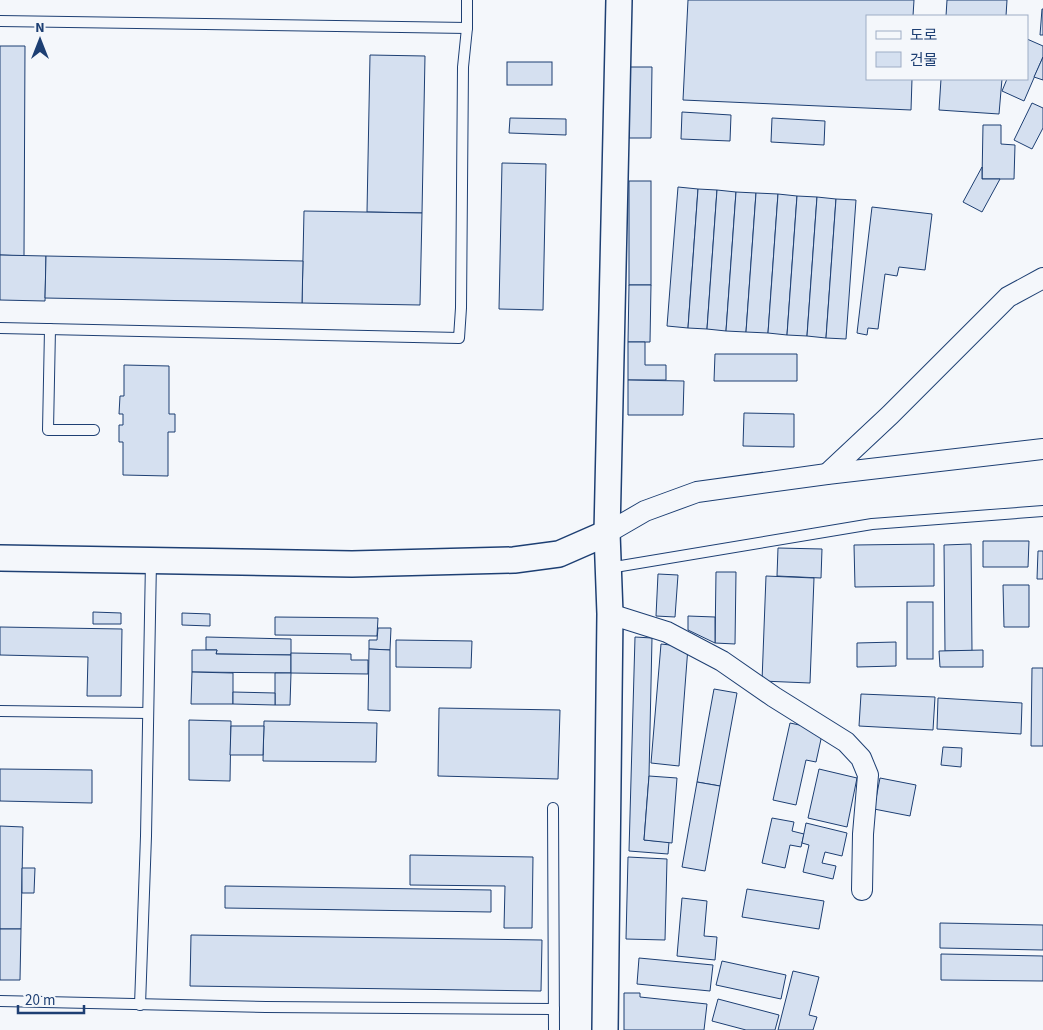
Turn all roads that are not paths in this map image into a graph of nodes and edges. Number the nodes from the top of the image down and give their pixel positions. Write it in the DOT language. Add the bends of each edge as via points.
graph roads {
  1 [pos="467,0"];
  2 [pos="619,0"];
  3 [pos="0,21"];
  4 [pos="467,28"];
  5 [pos="1043,278"];
  6 [pos="0,328"];
  7 [pos="50,330"];
  8 [pos="94,430"];
  9 [pos="1043,449"];
  10 [pos="827,474"];
  11 [pos="1043,511"];
  12 [pos="607,533"];
  13 [pos="0,558"];
  14 [pos="151,560"];
  15 [pos="608,568"];
  16 [pos="610,614"];
  17 [pos="0,711"];
  18 [pos="148,713"];
  19 [pos="553,808"];
  20 [pos="862,890"];
  21 [pos="0,1000"];
  22 [pos="140,1004"];
  23 [pos="554,1009"];
  24 [pos="554,1030"];
  25 [pos="606,1030"];
  1 -- 4 [label="lane"];
  2 -- 12 [label="street"];
  3 -- 4 [label="lane"];
  4 -- 7 [label="lane" via="463,68 459,338"];
  5 -- 10 [label="street" via="1008,297"];
  6 -- 7 [label="lane"];
  7 -- 8 [label="lane" via="48,430"];
  9 -- 10 [label="street"];
  10 -- 12 [label="street" via="697,492 644,510"];
  11 -- 15 [label="lane" via="872,524"];
  12 -- 14 [label="street" via="559,554 514,560 352,564"];
  12 -- 15 [label="street"];
  13 -- 14 [label="street"];
  14 -- 18 [label="lane"];
  15 -- 16 [label="street"];
  16 -- 20 [label="street" via="667,632 722,661 846,742 861,758 868,775"];
  16 -- 25 [label="street"];
  17 -- 18 [label="lane"];
  18 -- 22 [label="lane"];
  19 -- 23 [label="lane"];
  21 -- 22 [label="lane"];
  22 -- 23 [label="lane"];
  23 -- 24 [label="lane"];
}
